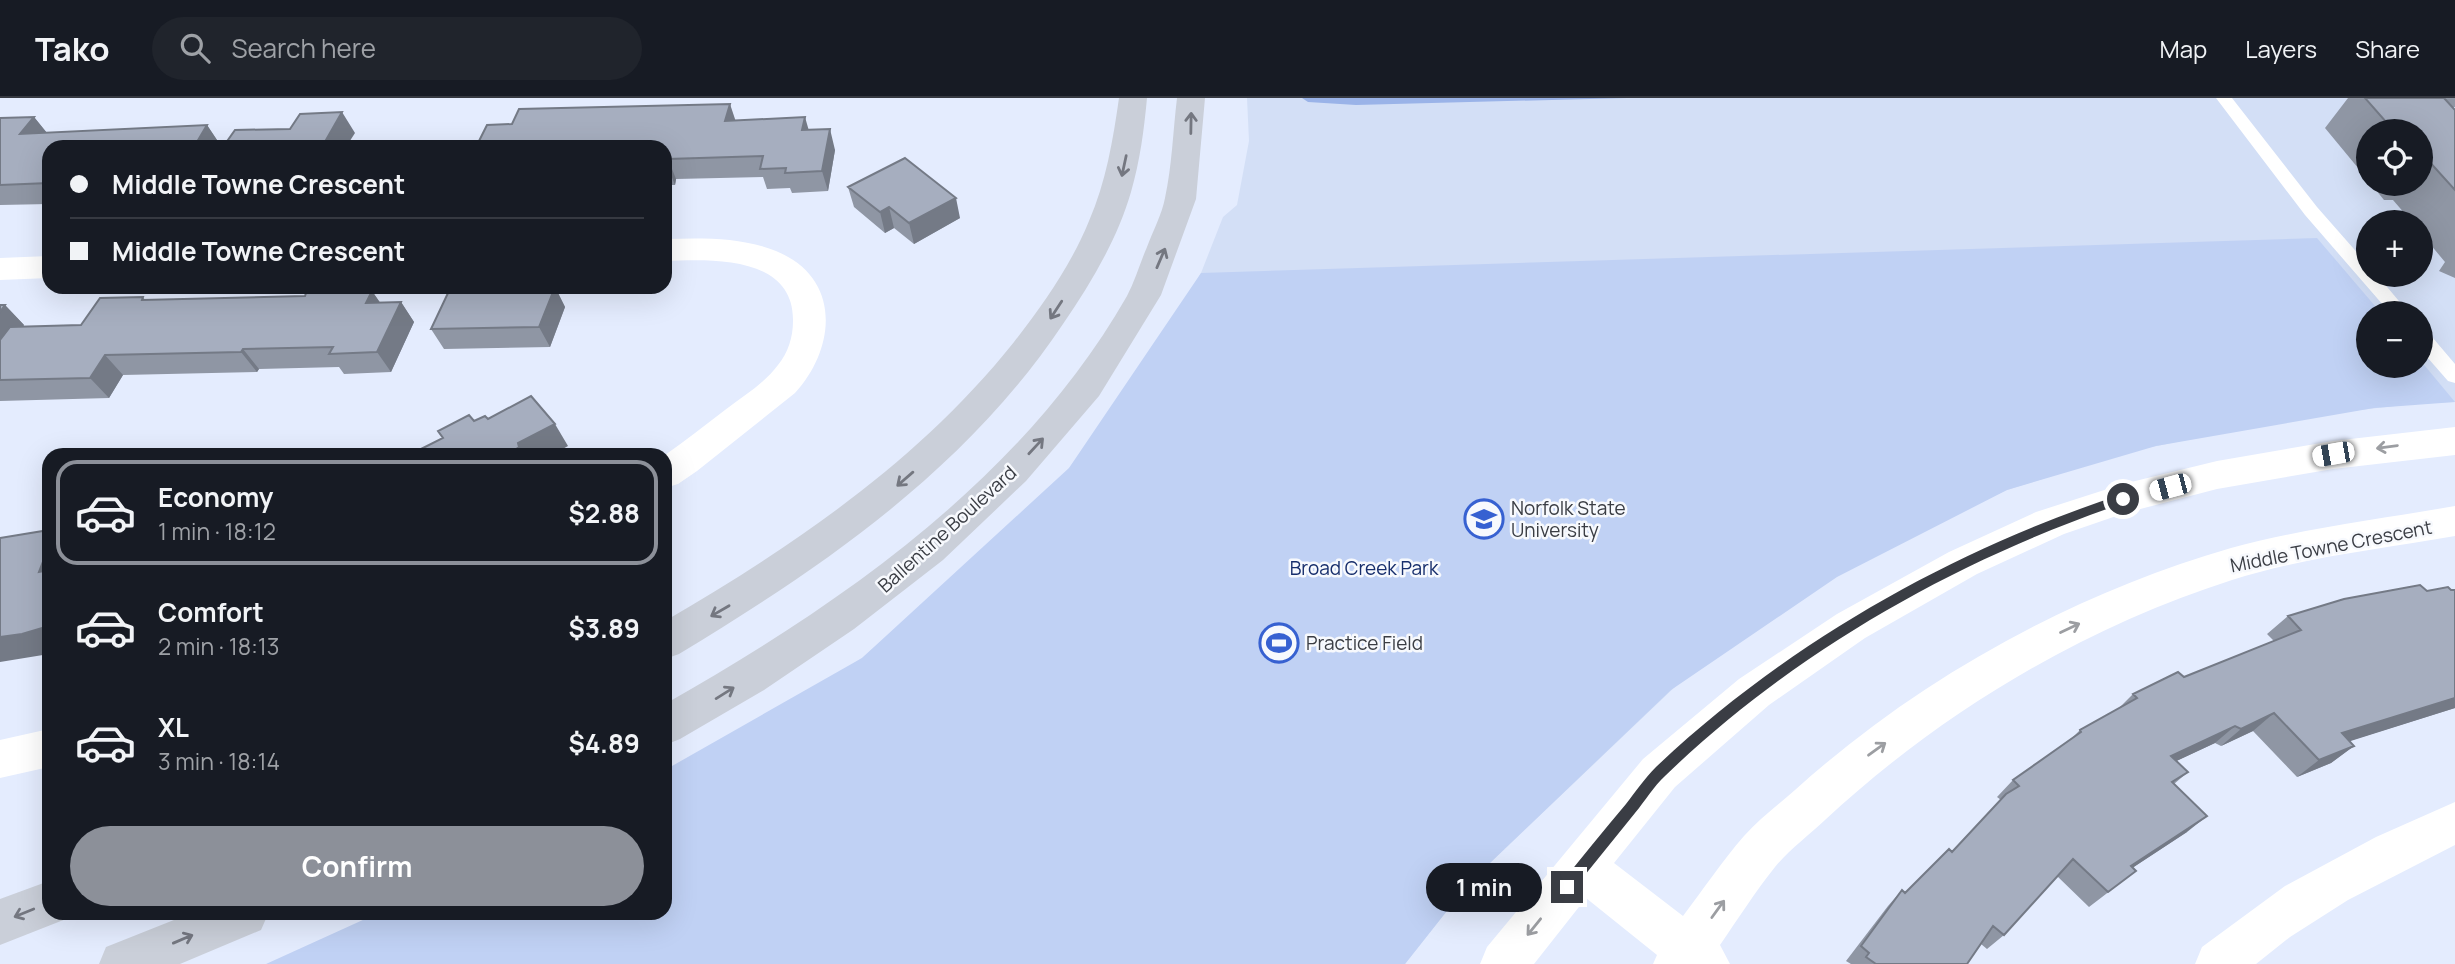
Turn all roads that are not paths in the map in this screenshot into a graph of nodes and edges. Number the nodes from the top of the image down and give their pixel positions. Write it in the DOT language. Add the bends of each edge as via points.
graph roads {
  1 [pos="1133,98"];
  2 [pos="1191,98"];
  3 [pos="2224,98"];
  4 [pos="672,250"];
  5 [pos="42,267"];
  6 [pos="0,269"];
  7 [pos="2390,301"];
  8 [pos="2433,351"];
  9 [pos="2455,376"];
  10 [pos="2455,441"];
  11 [pos="672,469"];
  12 [pos="2455,521"];
  13 [pos="672,638"];
  14 [pos="672,722"];
  15 [pos="42,750"];
  16 [pos="0,759"];
  17 [pos="2455,823"];
  18 [pos="1583,867"];
  19 [pos="42,906"];
  20 [pos="229,920"];
  21 [pos="0,922"];
  22 [pos="1691,959"];
  23 [pos="123,964"];
  24 [pos="1504,964"];
  25 [pos="2219,964"];
  1 -- 13 [label="main road, one-way" via="1123,173 1105,227 1054,313 1008,378 942,446 862,515 754,590"];
  14 -- 2 [label="main road, Ballentine Boulevard, one-way" via="840,620 905,571 997,489 1060,421 1110,354 1149,286 1175,225 1190,147"];
  3 -- 7 [label="lane" via="2311,211"];
  4 -- 11 [label="street" via="747,253 774,263 794,278 808,297 812,317 808,343 777,390"];
  5 -- 6 [label="street"];
  8 -- 9 [label="lane"];
  10 -- 18 [label="street, one-way" via="2333,454 2217,475 2050,523 1963,563 1851,626 1754,692 1659,773"];
  22 -- 12 [label="street, Middle Towne Crescent, one-way" via="1760,851 1845,773 1937,705 2046,640 2145,594 2232,564"];
  15 -- 16 [label="street"];
  17 -- 25 [label="street" via="2361,865 2257,930"];
  18 -- 22 [label="street"];
  18 -- 24 [label="street, one-way"];
  19 -- 21 [label="main road, one-way"];
  23 -- 20 [label="main road, one-way"];
}
